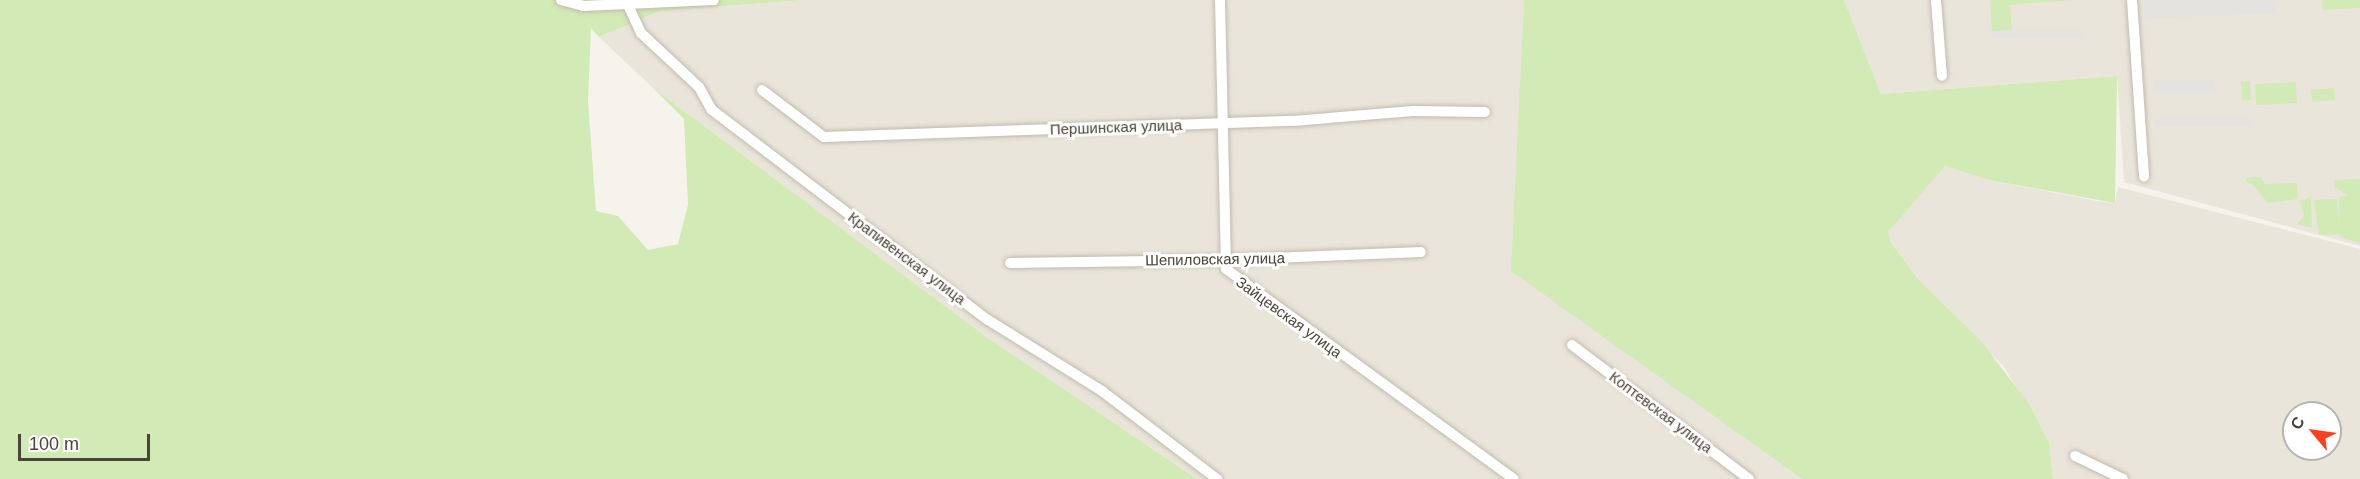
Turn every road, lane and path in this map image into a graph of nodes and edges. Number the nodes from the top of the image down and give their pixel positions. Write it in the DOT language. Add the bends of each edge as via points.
graph roads {
  1 [pos="562,0"];
  2 [pos="714,0"];
  3 [pos="1220,0"];
  4 [pos="1936,0"];
  5 [pos="2132,0"];
  6 [pos="628,5"];
  7 [pos="1942,76"];
  8 [pos="762,90"];
  9 [pos="1485,112"];
  10 [pos="1221,123"];
  11 [pos="2144,177"];
  12 [pos="1421,252"];
  13 [pos="1223,260"];
  14 [pos="1010,262"];
  15 [pos="1572,345"];
  16 [pos="2075,456"];
  17 [pos="1217,479"];
  18 [pos="1514,479"];
  19 [pos="1749,479"];
  20 [pos="2123,479"];
  1 -- 6 [label="street" via="583,6"];
  2 -- 6 [label="street"];
  3 -- 10 [label="street"];
  4 -- 7 [label="street"];
  5 -- 11 [label="street"];
  6 -- 17 [label="street, Крапивенская улица" via="641,33 699,87 712,110 988,320 1111,398"];
  8 -- 10 [label="street, Першинская улица" via="824,137"];
  9 -- 10 [label="street, Першинская улица" via="1413,111"];
  10 -- 13 [label="street"];
  12 -- 13 [label="street, Шепиловская улица"];
  13 -- 14 [label="street, Шепиловская улица"];
  13 -- 18 [label="street, Зайцевская улица" via="1238,280"];
  15 -- 19 [label="street, Коптевская улица"];
  16 -- 20 [label="street"];
}
